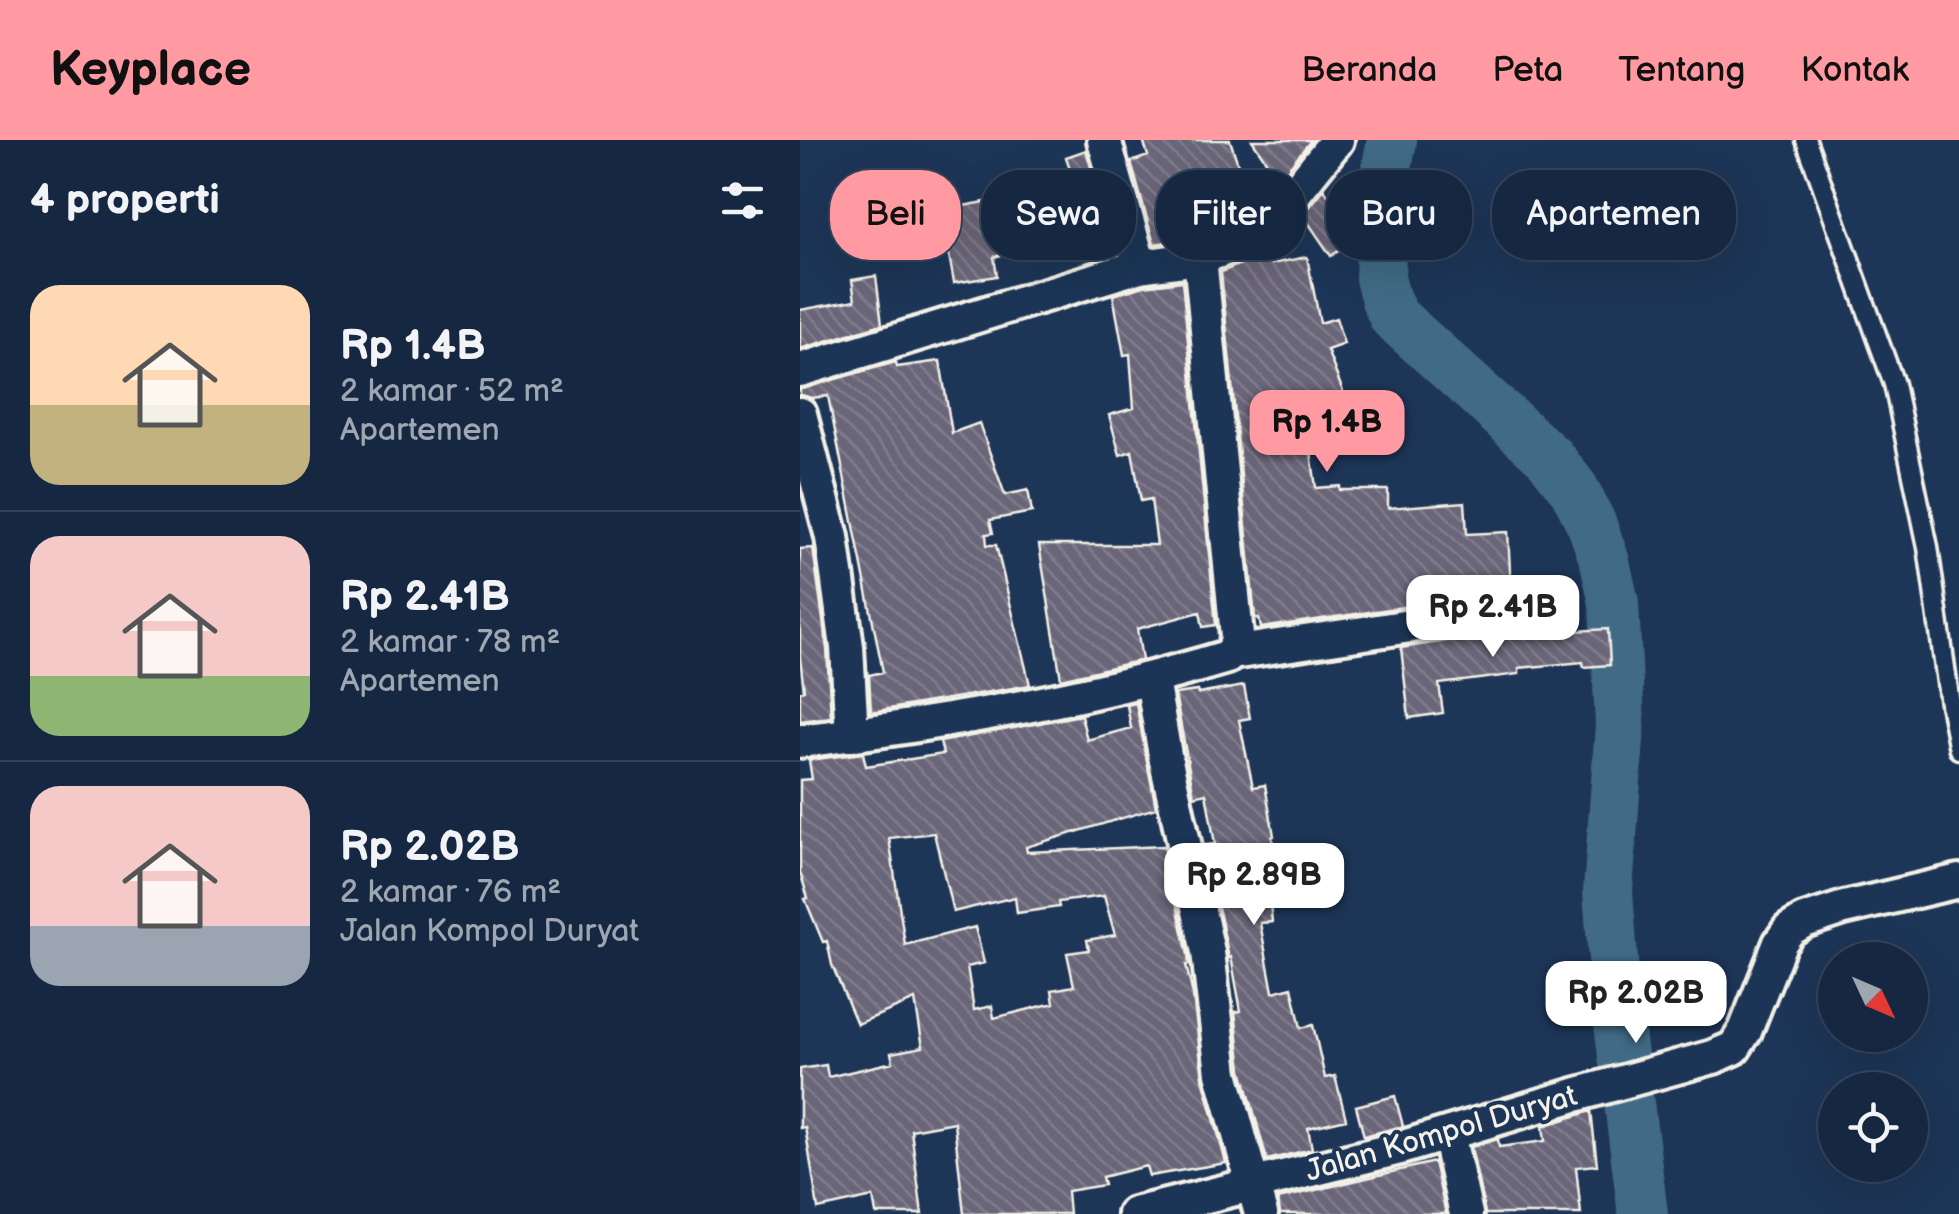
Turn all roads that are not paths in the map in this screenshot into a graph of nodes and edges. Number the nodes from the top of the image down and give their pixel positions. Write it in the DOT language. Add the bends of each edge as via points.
graph roads {
  1 [pos="1104,140"];
  2 [pos="1337,140"];
  3 [pos="1806,140"];
  4 [pos="1306,179"];
  5 [pos="1185,260"];
  6 [pos="1200,260"];
  7 [pos="1140,266"];
  8 [pos="800,370"];
  9 [pos="800,414"];
  10 [pos="1536,607"];
  11 [pos="1232,652"];
  12 [pos="1152,680"];
  13 [pos="852,735"];
  14 [pos="800,741"];
  15 [pos="1959,749"];
  16 [pos="1959,881"];
  17 [pos="1448,1134"];
  18 [pos="1257,1199"];
  19 [pos="1134,1214"];
  20 [pos="1466,1214"];
  1 -- 7 [label="street"];
  2 -- 4 [label="street"];
  3 -- 15 [label="lane" via="1894,384"];
  5 -- 7 [label="street"];
  6 -- 11 [label="street" via="1235,618"];
  7 -- 8 [label="street"];
  9 -- 13 [label="street" via="832,537"];
  10 -- 11 [label="street"];
  11 -- 12 [label="street"];
  12 -- 13 [label="street"];
  12 -- 18 [label="street" via="1208,952 1222,1074"];
  13 -- 14 [label="street"];
  16 -- 17 [label="street, Jalan Kompol Duryat" via="1844,908 1788,930 1734,1048"];
  17 -- 18 [label="street, Jalan Kompol Duryat"];
  17 -- 20 [label="street"];
  18 -- 19 [label="street, Jalan Kompol Duryat"];
}
